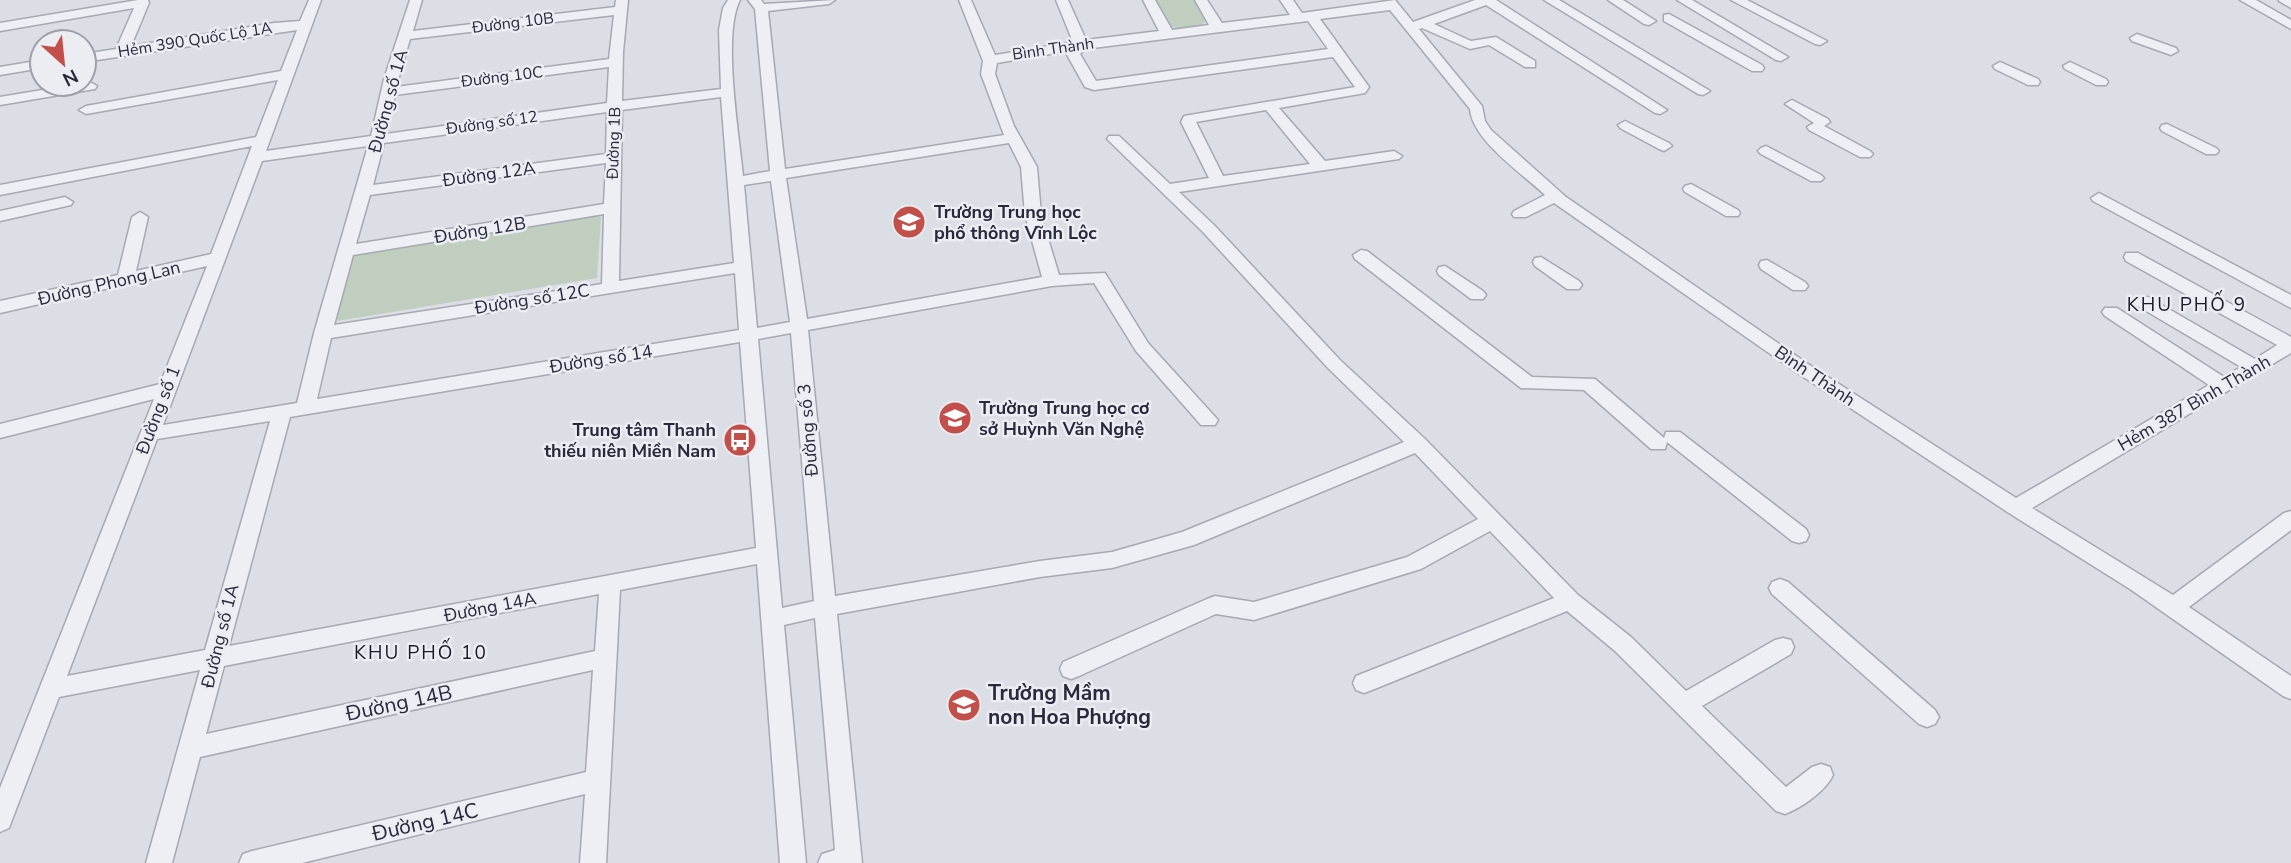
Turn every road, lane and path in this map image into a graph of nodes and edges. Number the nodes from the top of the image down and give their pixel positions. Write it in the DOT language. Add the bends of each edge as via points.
graph roads {
  1 [pos="315,0"];
  2 [pos="416,0"];
  3 [pos="734,0"];
  4 [pos="829,0"];
  5 [pos="965,0"];
  6 [pos="1062,0"];
  7 [pos="1149,0"];
  8 [pos="1201,0"];
  9 [pos="1286,0"];
  10 [pos="1487,0"];
  11 [pos="1550,0"];
  12 [pos="1614,0"];
  13 [pos="1683,0"];
  14 [pos="1737,0"];
  15 [pos="2246,0"];
  16 [pos="144,1"];
  17 [pos="1390,3"];
  18 [pos="758,4"];
  19 [pos="621,5"];
  20 [pos="1304,17"];
  21 [pos="1669,18"];
  22 [pos="1649,21"];
  23 [pos="306,25"];
  24 [pos="1416,25"];
  25 [pos="2291,25"];
  26 [pos="0,27"];
  27 [pos="1217,27"];
  28 [pos="1167,33"];
  29 [pos="405,36"];
  30 [pos="2137,38"];
  31 [pos="1820,41"];
  32 [pos="1081,45"];
  33 [pos="122,51"];
  34 [pos="2171,51"];
  35 [pos="1336,52"];
  36 [pos="98,55"];
  37 [pos="617,57"];
  38 [pos="1781,57"];
  39 [pos="990,61"];
  40 [pos="1530,64"];
  41 [pos="28,66"];
  42 [pos="2000,66"];
  43 [pos="2070,66"];
  44 [pos="1757,68"];
  45 [pos="0,71"];
  46 [pos="287,74"];
  47 [pos="2033,82"];
  48 [pos="2101,82"];
  49 [pos="390,85"];
  50 [pos="1703,91"];
  51 [pos="728,92"];
  52 [pos="28,96"];
  53 [pos="0,101"];
  54 [pos="1792,104"];
  55 [pos="615,106"];
  56 [pos="1270,106"];
  57 [pos="86,110"];
  58 [pos="1660,110"];
  59 [pos="1625,125"];
  60 [pos="2167,128"];
  61 [pos="379,138"];
  62 [pos="1014,138"];
  63 [pos="1114,139"];
  64 [pos="1664,146"];
  65 [pos="260,148"];
  66 [pos="1766,151"];
  67 [pos="2211,151"];
  68 [pos="1865,153"];
  69 [pos="1394,156"];
  70 [pos="614,157"];
  71 [pos="196,161"];
  72 [pos="1321,167"];
  73 [pos="778,175"];
  74 [pos="1816,178"];
  75 [pos="738,181"];
  76 [pos="1218,181"];
  77 [pos="37,183"];
  78 [pos="1166,189"];
  79 [pos="1691,189"];
  80 [pos="0,190"];
  81 [pos="364,191"];
  82 [pos="1555,196"];
  83 [pos="2099,198"];
  84 [pos="65,202"];
  85 [pos="612,208"];
  86 [pos="31,210"];
  87 [pos="1520,214"];
  88 [pos="1732,214"];
  89 [pos="0,216"];
  90 [pos="140,217"];
  91 [pos="347,251"];
  92 [pos="1361,256"];
  93 [pos="2132,257"];
  94 [pos="218,258"];
  95 [pos="1541,262"];
  96 [pos="1767,265"];
  97 [pos="742,267"];
  98 [pos="1445,271"];
  99 [pos="126,279"];
  100 [pos="1052,281"];
  101 [pos="1573,285"];
  102 [pos="610,286"];
  103 [pos="1799,286"];
  104 [pos="1476,295"];
  105 [pos="2143,301"];
  106 [pos="2291,302"];
  107 [pos="0,307"];
  108 [pos="2111,312"];
  109 [pos="799,326"];
  110 [pos="323,333"];
  111 [pos="748,335"];
  112 [pos="2255,367"];
  113 [pos="2223,385"];
  114 [pos="166,389"];
  115 [pos="306,406"];
  116 [pos="284,410"];
  117 [pos="1208,420"];
  118 [pos="0,430"];
  119 [pos="149,434"];
  120 [pos="1418,444"];
  121 [pos="2015,508"];
  122 [pos="2291,519"];
  123 [pos="1493,520"];
  124 [pos="1799,535"];
  125 [pos="767,554"];
  126 [pos="610,584"];
  127 [pos="1780,588"];
  128 [pos="1570,601"];
  129 [pos="825,607"];
  130 [pos="2174,607"];
  131 [pos="772,619"];
  132 [pos="1783,647"];
  133 [pos="606,658"];
  134 [pos="212,659"];
  135 [pos="1071,669"];
  136 [pos="1364,684"];
  137 [pos="50,689"];
  138 [pos="2291,689"];
  139 [pos="1684,704"];
  140 [pos="1927,717"];
  141 [pos="193,748"];
  142 [pos="1821,775"];
  143 [pos="598,780"];
  144 [pos="0,820"];
  145 [pos="843,861"];
  146 [pos="159,863"];
  147 [pos="252,863"];
  148 [pos="593,863"];
  149 [pos="793,863"];
  1 -- 23 [label="street, Đường số 1"];
  2 -- 29 [label="street, Đường số 1A"];
  3 -- 51 [label="street" via="726,30"];
  4 -- 18 [label="street"];
  5 -- 39 [label="street"];
  6 -- 32 [label="street"];
  7 -- 28 [label="street"];
  8 -- 27 [label="street"];
  9 -- 20 [label="street"];
  10 -- 24 [label="street"];
  10 -- 58 [label="street"];
  11 -- 50 [label="street"];
  12 -- 22 [label="street"];
  13 -- 38 [label="street"];
  14 -- 31 [label="street"];
  15 -- 25 [label="street"];
  16 -- 26 [label="street"];
  16 -- 33 [label="street"];
  17 -- 20 [label="street, Bình Thành"];
  17 -- 24 [label="street, Bình Thành"];
  18 -- 73 [label="street, Đường số 3"];
  19 -- 29 [label="street, Đường 10B"];
  19 -- 37 [label="street, Đường 1B"];
  20 -- 27 [label="street, Bình Thành"];
  20 -- 35 [label="street"];
  21 -- 44 [label="street"];
  23 -- 33 [label="street, Hẻm 390 Quốc Lộ 1A"];
  23 -- 46 [label="street, Đường số 1"];
  24 -- 40 [label="street" via="1470,45 1491,40"];
  24 -- 82 [label="street, Bình Thành" via="1477,109 1486,133"];
  27 -- 28 [label="street, Bình Thành"];
  28 -- 32 [label="street, Bình Thành"];
  29 -- 49 [label="street, Đường số 1A"];
  30 -- 34 [label="street"];
  32 -- 35 [label="street" via="1073,53 1090,84 1100,87"];
  32 -- 39 [label="street, Bình Thành"];
  33 -- 36 [label="street, Hẻm 390 Quốc Lộ 1A"];
  35 -- 56 [label="street" via="1360,90"];
  37 -- 49 [label="street, Đường 10C"];
  37 -- 55 [label="street, Đường 1B"];
  39 -- 62 [label="street, Bình Thành" via="988,74"];
  41 -- 45 [label="street"];
  42 -- 47 [label="street"];
  43 -- 48 [label="street"];
  46 -- 57 [label="street"];
  46 -- 65 [label="street, Đường số 1"];
  49 -- 61 [label="street, Đường số 1A"];
  51 -- 55 [label="street, Đường số 12"];
  51 -- 75 [label="street"];
  52 -- 53 [label="street"];
  54 -- 68 [label="street"];
  55 -- 61 [label="street, Đường số 12"];
  55 -- 70 [label="street, Đường 1B"];
  56 -- 72 [label="street"];
  56 -- 76 [label="street" via="1189,119"];
  59 -- 64 [label="street"];
  60 -- 67 [label="street"];
  61 -- 65 [label="street, Đường số 12"];
  61 -- 81 [label="street, Đường số 1A"];
  62 -- 73 [label="street"];
  62 -- 100 [label="street, Bình Thành" via="1029,167 1033,215"];
  63 -- 78 [label="street"];
  65 -- 71 [label="street"];
  65 -- 77 [label="street, Đường số 12"];
  65 -- 94 [label="street, Đường số 1"];
  66 -- 74 [label="street"];
  69 -- 72 [label="street"];
  70 -- 81 [label="street, Đường 12A"];
  70 -- 85 [label="street, Đường 1B"];
  72 -- 76 [label="street"];
  73 -- 75 [label="street"];
  73 -- 109 [label="street, Đường số 3"];
  75 -- 97 [label="street"];
  76 -- 78 [label="street"];
  77 -- 80 [label="street, Đường số 12"];
  77 -- 86 [label="street"];
  78 -- 120 [label="street" via="1334,364"];
  79 -- 88 [label="street"];
  81 -- 91 [label="street, Đường số 1A"];
  82 -- 87 [label="street"];
  82 -- 121 [label="street, Bình Thành" via="1805,370"];
  83 -- 106 [label="street"];
  84 -- 86 [label="street"];
  85 -- 91 [label="street, Đường 12B"];
  85 -- 102 [label="street, Đường 1B"];
  86 -- 89 [label="street"];
  90 -- 99 [label="street"];
  91 -- 110 [label="street, Đường số 1A"];
  92 -- 124 [label="street" via="1528,383 1588,384"];
  93 -- 112 [label="street, Hẻm 387 Bình Thành" via="2287,343 2288,347"];
  94 -- 99 [label="street, Đường Phong Lan"];
  94 -- 114 [label="street, Đường số 1"];
  95 -- 101 [label="street"];
  96 -- 103 [label="street"];
  97 -- 102 [label="street, Đường số 12C"];
  97 -- 111 [label="street"];
  98 -- 104 [label="street"];
  99 -- 107 [label="street, Đường Phong Lan"];
  100 -- 109 [label="street, Đường số 14"];
  100 -- 117 [label="street, Đường số 14" via="1099,277 1143,349"];
  102 -- 110 [label="street, Đường số 12C"];
  105 -- 112 [label="street"];
  108 -- 113 [label="street"];
  109 -- 111 [label="street, Đường số 14"];
  109 -- 129 [label="street, Đường số 3"];
  110 -- 115 [label="street, Đường số 1A"];
  111 -- 115 [label="street, Đường số 14"];
  111 -- 125 [label="street"];
  112 -- 113 [label="street, Hẻm 387 Bình Thành"];
  113 -- 121 [label="street, Hẻm 387 Bình Thành"];
  114 -- 118 [label="street"];
  114 -- 119 [label="street, Đường số 1"];
  115 -- 116 [label="street, Đường số 14"];
  116 -- 119 [label="street, Đường số 14"];
  116 -- 134 [label="street, Đường số 1A"];
  119 -- 137 [label="street, Đường số 1"];
  120 -- 123 [label="street"];
  120 -- 129 [label="street" via="1188,539 1112,560"];
  121 -- 130 [label="street, Bình Thành"];
  122 -- 130 [label="street"];
  123 -- 128 [label="street"];
  123 -- 135 [label="street" via="1414,563 1254,611 1215,605"];
  125 -- 126 [label="street, Đường 14A"];
  125 -- 131 [label="street"];
  126 -- 133 [label="street"];
  126 -- 134 [label="street, Đường 14A"];
  127 -- 140 [label="street"];
  128 -- 136 [label="street"];
  128 -- 139 [label="street" via="1623,644"];
  129 -- 131 [label="street"];
  129 -- 145 [label="street, Đường số 3"];
  130 -- 138 [label="street, Bình Thành"];
  131 -- 149 [label="street"];
  132 -- 139 [label="street"];
  133 -- 141 [label="street, Đường 14B"];
  133 -- 143 [label="street"];
  134 -- 137 [label="street, Đường 14A"];
  134 -- 141 [label="street, Đường số 1A"];
  137 -- 144 [label="street, Đường số 1"];
  139 -- 142 [label="street" via="1786,803"];
  141 -- 146 [label="street, Đường số 1A"];
  143 -- 147 [label="street, Đường 14C"];
  143 -- 148 [label="street"];
}
